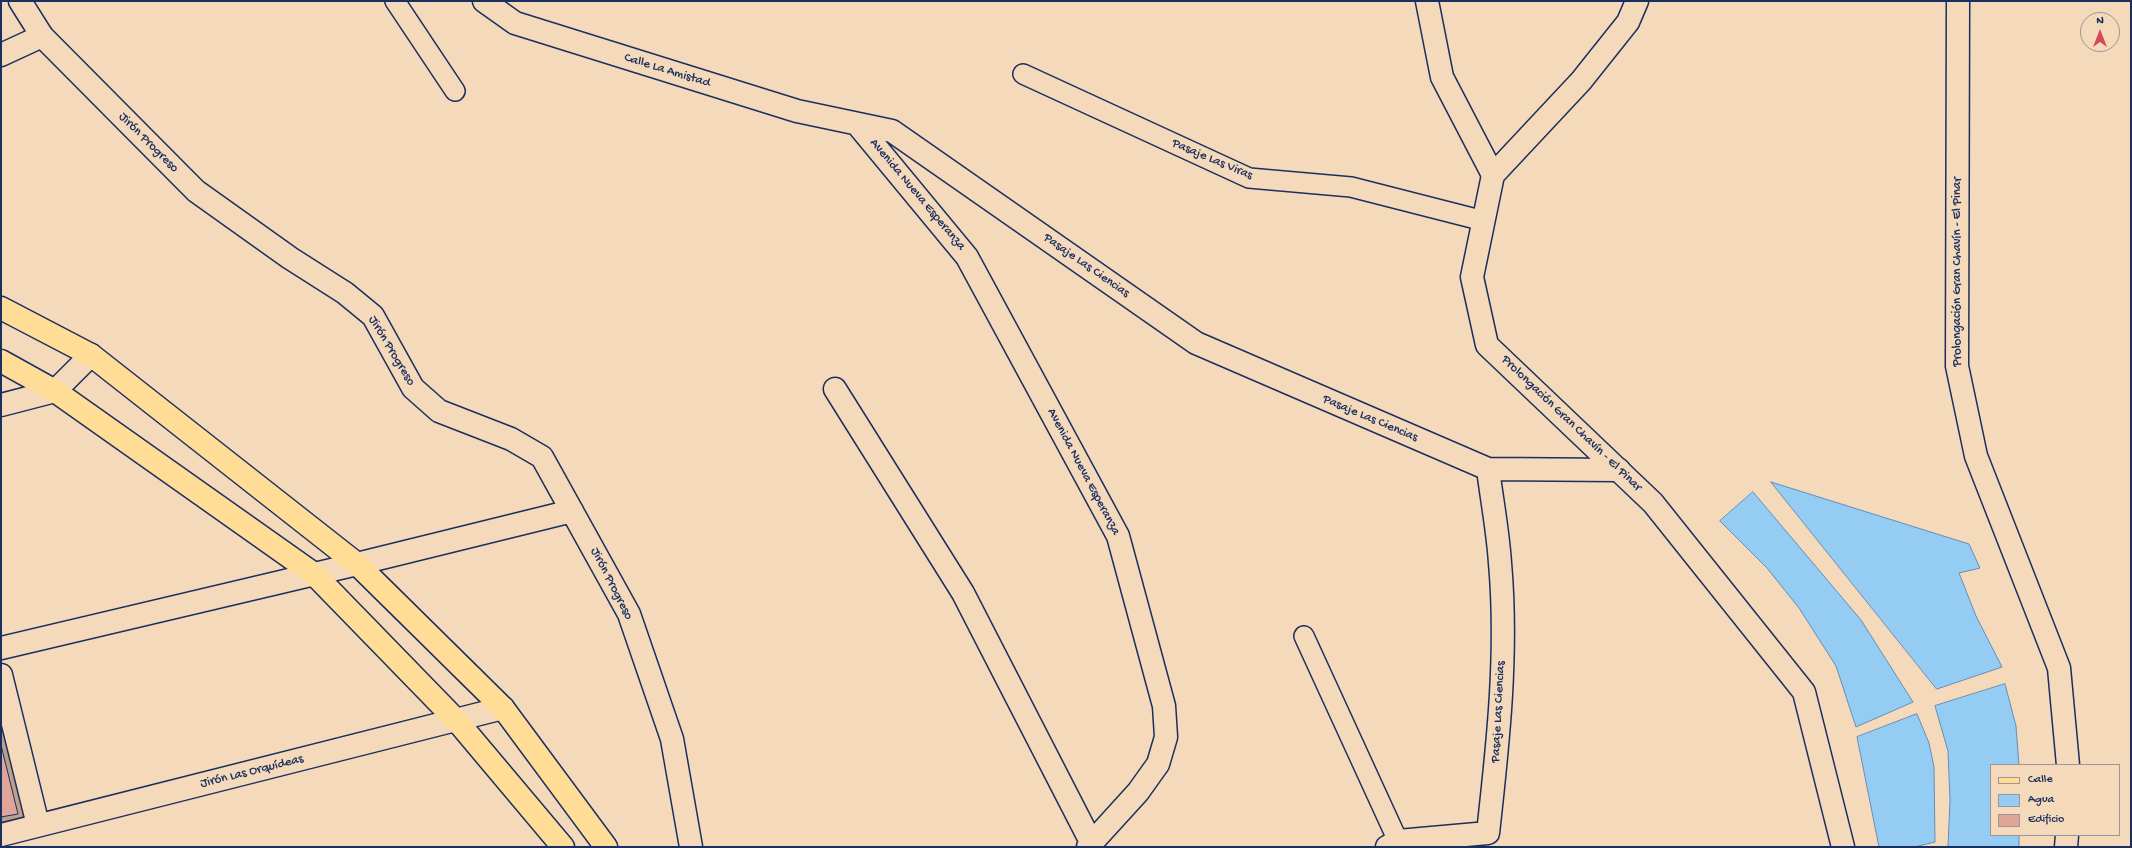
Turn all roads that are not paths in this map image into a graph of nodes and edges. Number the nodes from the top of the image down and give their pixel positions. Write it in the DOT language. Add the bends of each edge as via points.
graph roads {
  1 [pos="20,1"];
  2 [pos="395,1"];
  3 [pos="484,1"];
  4 [pos="1426,1"];
  5 [pos="1637,1"];
  6 [pos="1958,1"];
  7 [pos="42,36"];
  8 [pos="1,56"];
  9 [pos="1023,74"];
  10 [pos="455,91"];
  11 [pos="857,124"];
  12 [pos="1493,175"];
  13 [pos="1484,221"];
  14 [pos="1,308"];
  15 [pos="92,355"];
  16 [pos="1,361"];
  17 [pos="835,389"];
  18 [pos="55,391"];
  19 [pos="1,405"];
  20 [pos="1488,470"];
  21 [pos="1619,470"];
  22 [pos="572,510"];
  23 [pos="357,564"];
  24 [pos="314,574"];
  25 [pos="1304,636"];
  26 [pos="1,648"];
  27 [pos="1,676"];
  28 [pos="503,708"];
  29 [pos="458,721"];
  30 [pos="2068,764"];
  31 [pos="38,825"];
  32 [pos="1,835"];
  33 [pos="2067,836"];
  34 [pos="689,840"];
  35 [pos="1491,840"];
  36 [pos="1392,844"];
  37 [pos="1089,845"];
  38 [pos="563,847"];
  39 [pos="606,847"];
  40 [pos="1843,847"];
  41 [pos="2066,847"];
  1 -- 7 [label="street, Jirón Progreso"];
  2 -- 10 [label="lane"];
  3 -- 11 [label="street, Calle La Amistad" via="515,23 797,111"];
  4 -- 12 [label="street" via="1442,77"];
  5 -- 12 [label="street" via="1628,22 1581,81"];
  6 -- 30 [label="street, Prolongación Gran Chavín - El Pinar" via="1957,366 1976,456 2059,668"];
  7 -- 8 [label="street"];
  7 -- 22 [label="street, Jirón Progreso" via="196,191 290,258 345,293 373,316 413,388 439,411 511,439 542,457"];
  9 -- 13 [label="lane, Pasaje Las Viras" via="1249,178 1351,187"];
  11 -- 20 [label="street, Pasaje Las Ciencias" via="892,131 1196,343"];
  11 -- 37 [label="street, Avenida Nueva Esperanza" via="967,257 1118,536 1164,706 1166,737 1158,764 1138,792"];
  12 -- 13 [label="street, Prolongación Gran Chavín - El Pinar"];
  13 -- 21 [label="street, Prolongación Gran Chavín - El Pinar" via="1472,276 1487,345"];
  14 -- 15 [label="main road"];
  15 -- 18 [label="street"];
  15 -- 23 [label="main road"];
  16 -- 18 [label="main road"];
  17 -- 37 [label="street" via="963,593"];
  18 -- 19 [label="street"];
  18 -- 24 [label="main road"];
  20 -- 21 [label="street"];
  20 -- 35 [label="street, Pasaje Las Ciencias" via="1500,563 1502,652"];
  21 -- 40 [label="street, Prolongación Gran Chavín - El Pinar" via="1653,503 1804,692"];
  22 -- 23 [label="street"];
  22 -- 34 [label="street, Jirón Progreso" via="629,614 672,739"];
  23 -- 24 [label="street"];
  23 -- 28 [label="main road"];
  24 -- 26 [label="street"];
  24 -- 29 [label="main road"];
  25 -- 36 [label="lane"];
  27 -- 31 [label="street"];
  28 -- 29 [label="street, Jirón Las Orquídeas"];
  28 -- 39 [label="main road"];
  29 -- 31 [label="street, Jirón Las Orquídeas"];
  29 -- 38 [label="main road"];
  31 -- 32 [label="street, Jirón Las Orquídeas"];
  33 -- 41 [label="street"];
  35 -- 36 [label="street, Pasaje Las Ciencias"];
}
